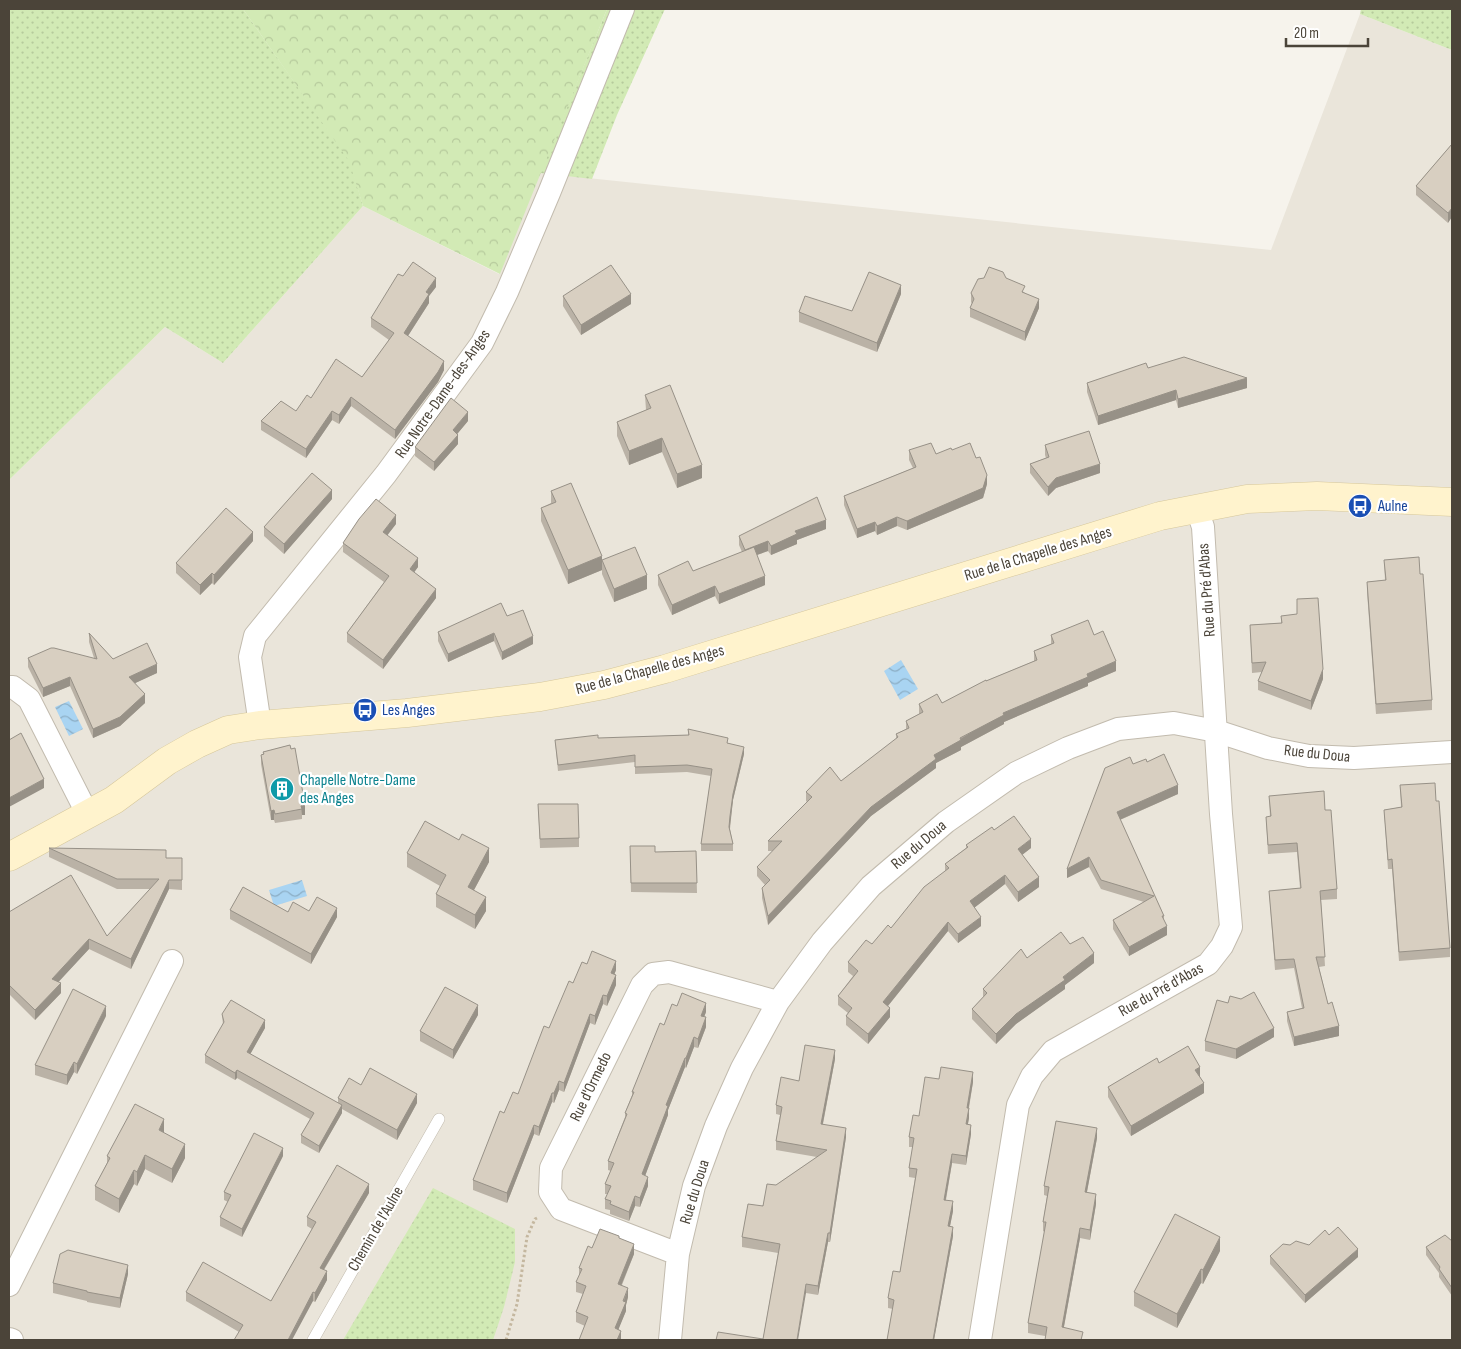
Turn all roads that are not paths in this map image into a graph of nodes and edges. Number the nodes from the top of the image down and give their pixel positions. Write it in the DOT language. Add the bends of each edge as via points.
graph roads {
  1 [pos="622,9"];
  2 [pos="1452,502"];
  3 [pos="1197,509"];
  4 [pos="9,686"];
  5 [pos="260,725"];
  6 [pos="1216,731"];
  7 [pos="1452,752"];
  8 [pos="88,815"];
  9 [pos="9,857"];
  10 [pos="172,961"];
  11 [pos="778,1002"];
  12 [pos="439,1119"];
  13 [pos="678,1254"];
  14 [pos="9,1285"];
  15 [pos="313,1340"];
  16 [pos="670,1340"];
  17 [pos="980,1340"];
  1 -- 5 [label="street, Rue Notre-Dame-des-Anges" via="546,202 482,343 386,474 255,636 250,657"];
  2 -- 3 [label="main road, Rue de la Chapelle des Anges" via="1317,496 1247,499"];
  3 -- 5 [label="main road, Rue de la Chapelle des Anges" via="1160,516 604,685 540,697 407,713"];
  3 -- 6 [label="street, Rue du Pré d'Abas" via="1203,527"];
  4 -- 8 [label="street" via="29,699"];
  5 -- 8 [label="main road, Rue de la Chapelle des Anges" via="228,730 197,744 167,760 114,800"];
  6 -- 7 [label="street, Rue du Doua" via="1268,748 1310,756 1354,758"];
  6 -- 11 [label="street, Rue du Doua" via="1174,723 1118,729 1016,773 946,822 871,886 822,942"];
  6 -- 17 [label="street, Rue du Pré d'Abas" via="1231,926 1222,946 1208,964 1053,1051 1032,1076 1018,1105"];
  8 -- 9 [label="main road, Rue de la Chapelle des Anges"];
  10 -- 14 [label="street"];
  11 -- 13 [label="street, Rue du Doua" via="742,1068 716,1126 694,1186"];
  11 -- 13 [label="street, Rue d'Ormedo" via="669,972 653,974 642,985 551,1168 550,1192 561,1209"];
  12 -- 15 [label="lane, Chemin de l'Aulne"];
  13 -- 16 [label="street, Rue du Doua"];
}
